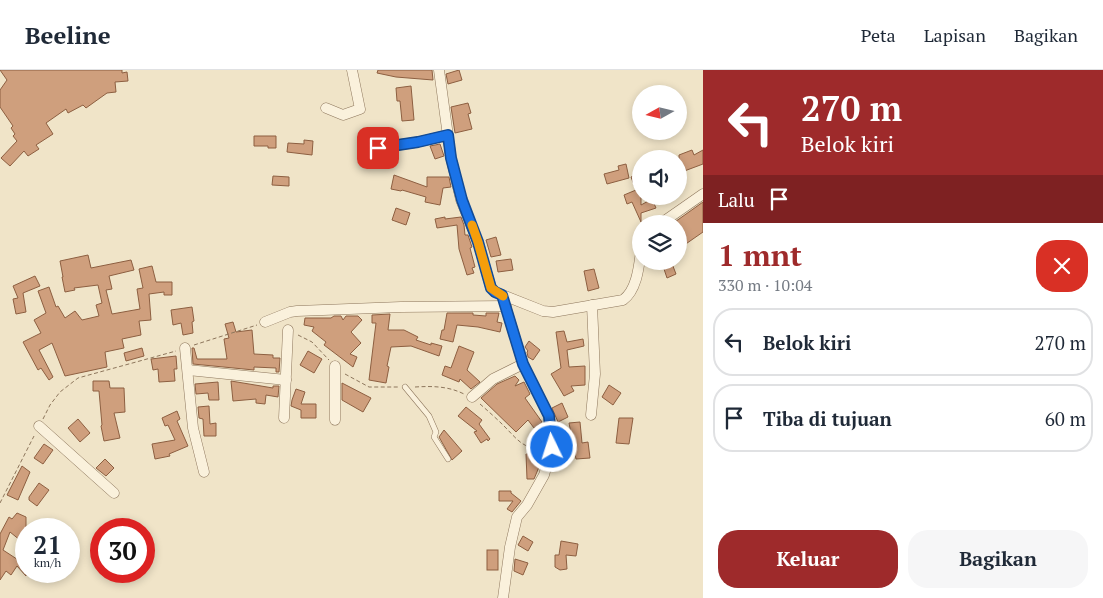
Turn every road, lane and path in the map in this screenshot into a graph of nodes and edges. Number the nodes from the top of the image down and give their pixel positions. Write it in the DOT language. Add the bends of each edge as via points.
graph roads {
  1 [pos="352,70"];
  2 [pos="439,70"];
  3 [pos="326,108"];
  4 [pos="448,135"];
  5 [pos="378,148"];
  6 [pos="703,194"];
  7 [pos="673,215"];
  8 [pos="638,270"];
  9 [pos="502,295"];
  10 [pos="592,305"];
  11 [pos="506,306"];
  12 [pos="265,322"];
  13 [pos="288,330"];
  14 [pos="185,348"];
  15 [pos="523,364"];
  16 [pos="335,366"];
  17 [pos="188,370"];
  18 [pos="286,380"];
  19 [pos="405,387"];
  20 [pos="472,397"];
  21 [pos="591,415"];
  22 [pos="284,418"];
  23 [pos="335,420"];
  24 [pos="39,426"];
  25 [pos="552,447"];
  26 [pos="448,459"];
  27 [pos="204,472"];
  28 [pos="114,493"];
  29 [pos="0,503"];
  30 [pos="503,598"];
  1 -- 3 [label="street" via="360,109 343,115"];
  2 -- 4 [label="street"];
  4 -- 5 [label="street"];
  4 -- 9 [label="street" via="462,200 491,288"];
  6 -- 7 [label="street"];
  8 -- 10 [label="street" via="626,298"];
  9 -- 10 [label="street" via="543,311"];
  9 -- 11 [label="street"];
  10 -- 21 [label="street" via="595,374"];
  11 -- 12 [label="street" via="297,311"];
  11 -- 15 [label="street"];
  12 -- 14 [label="path"];
  13 -- 16 [label="path" via="312,342"];
  13 -- 18 [label="street"];
  14 -- 17 [label="street"];
  14 -- 24 [label="path" via="78,378 60,392"];
  15 -- 20 [label="street" via="493,379"];
  15 -- 25 [label="street" via="549,416"];
  16 -- 19 [label="path" via="369,387"];
  16 -- 23 [label="street"];
  17 -- 18 [label="street"];
  17 -- 27 [label="street" via="194,428"];
  18 -- 22 [label="street"];
  19 -- 20 [label="path" via="437,386"];
  19 -- 26 [label="lane" via="429,416 436,432 434,437"];
  20 -- 25 [label="path" via="526,447"];
  24 -- 28 [label="street"];
  24 -- 29 [label="path"];
  25 -- 30 [label="street" via="544,474 517,517"];
}
